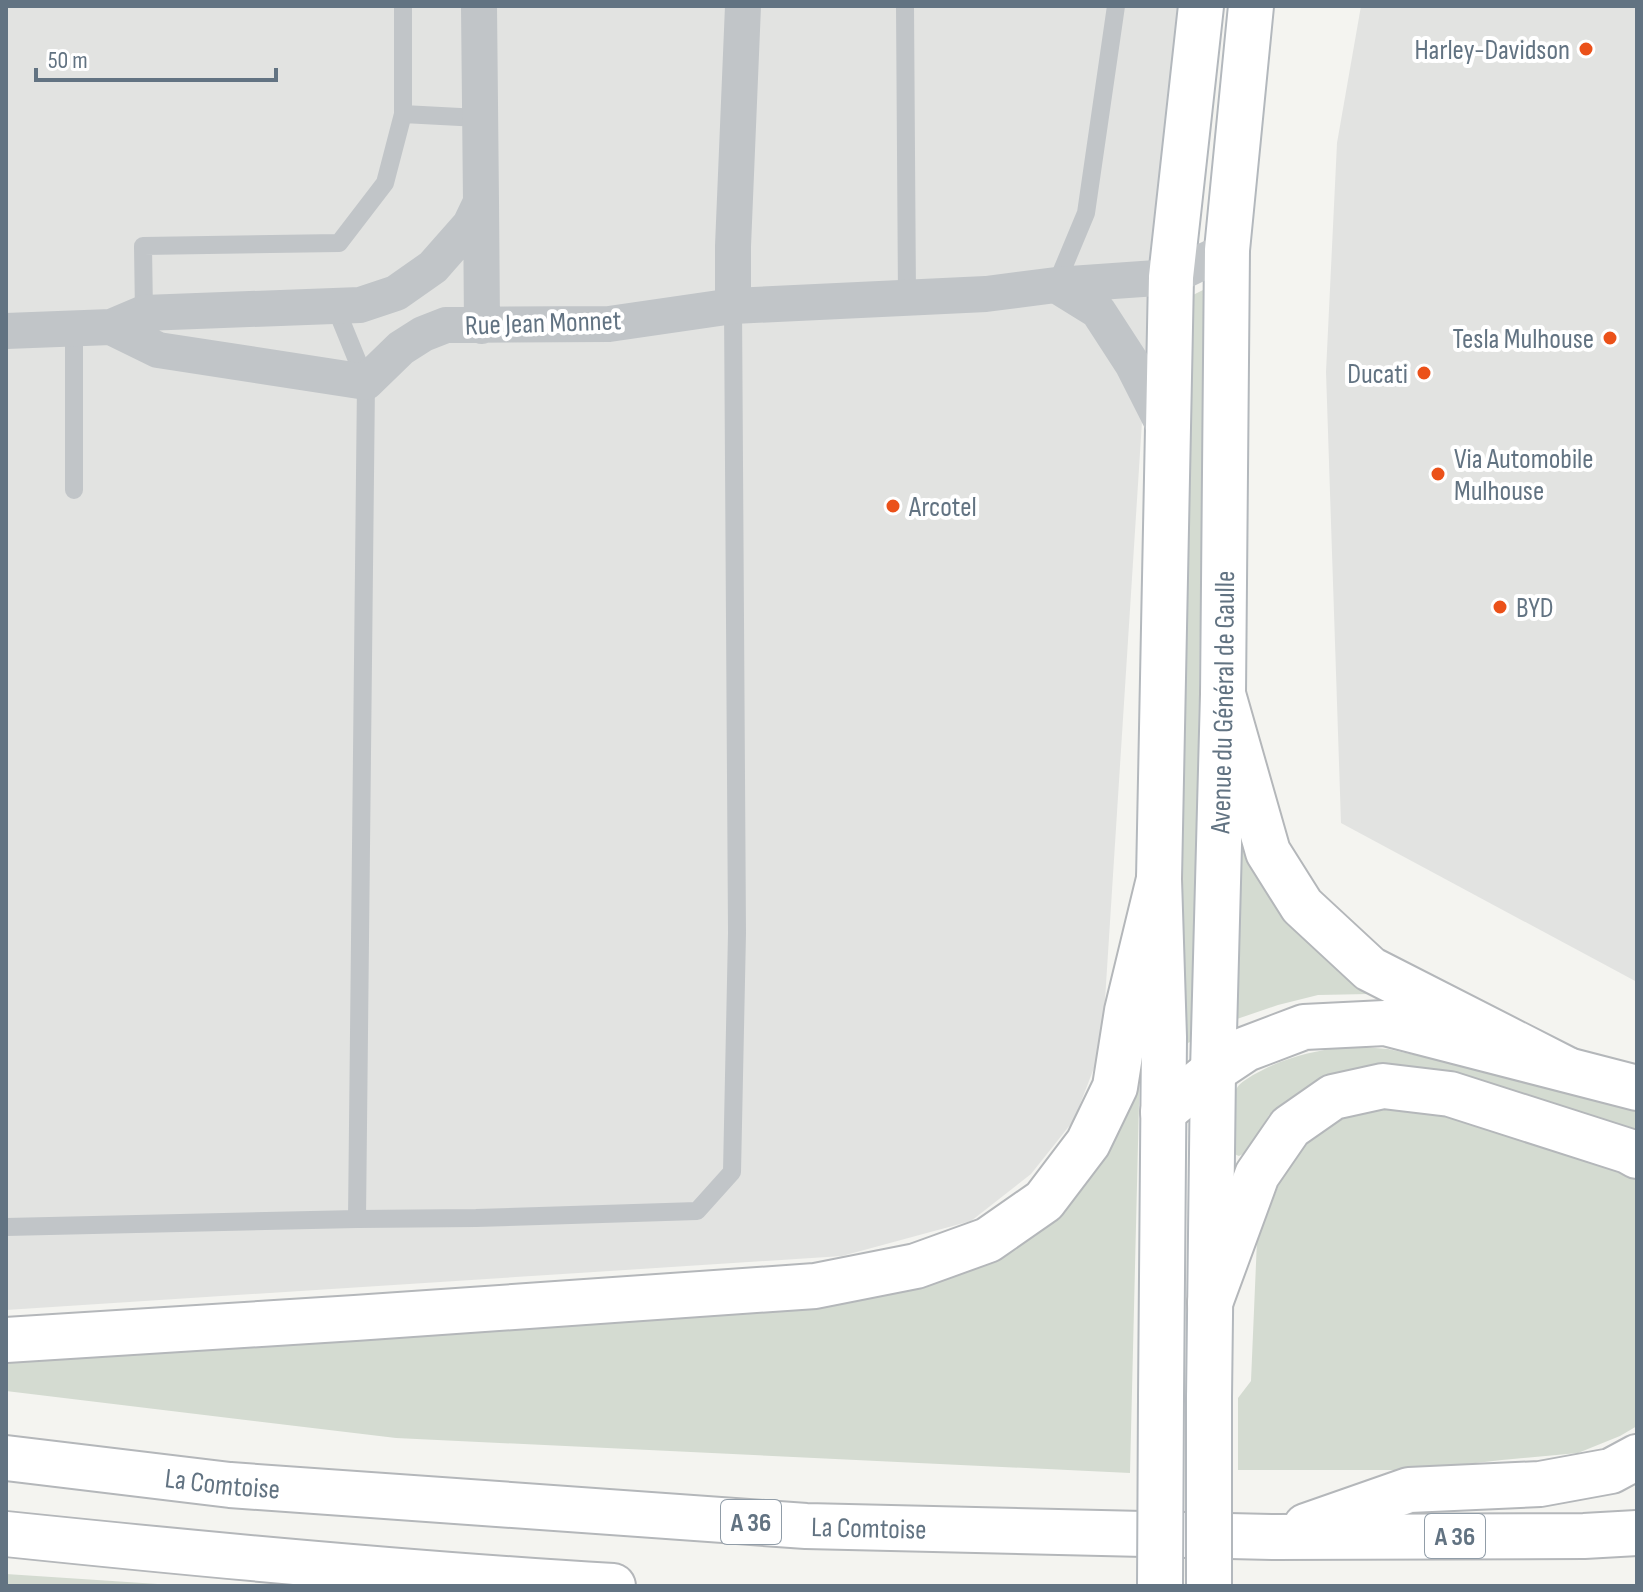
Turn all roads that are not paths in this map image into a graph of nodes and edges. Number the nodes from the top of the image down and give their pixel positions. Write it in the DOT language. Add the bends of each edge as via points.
graph roads {
  1 [pos="403,6"];
  2 [pos="479,6"];
  3 [pos="743,6"];
  4 [pos="905,6"];
  5 [pos="1116,6"];
  6 [pos="1201,6"];
  7 [pos="1251,6"];
  8 [pos="403,114"];
  9 [pos="479,118"];
  10 [pos="481,202"];
  11 [pos="1227,250"];
  12 [pos="1171,277"];
  13 [pos="1056,285"];
  14 [pos="907,298"];
  15 [pos="335,306"];
  16 [pos="733,306"];
  17 [pos="144,313"];
  18 [pos="482,326"];
  19 [pos="111,327"];
  20 [pos="74,328"];
  21 [pos="6,331"];
  22 [pos="366,382"];
  23 [pos="1168,434"];
  24 [pos="74,490"];
  25 [pos="1223,694"];
  26 [pos="1159,879"];
  27 [pos="1566,1069"];
  28 [pos="1213,1071"];
  29 [pos="1637,1088"];
  30 [pos="1163,1112"];
  31 [pos="1637,1156"];
  32 [pos="357,1219"];
  33 [pos="6,1227"];
  34 [pos="1210,1303"];
  35 [pos="6,1340"];
  36 [pos="1637,1457"];
  37 [pos="6,1458"];
  38 [pos="1637,1533"];
  39 [pos="6,1534"];
  40 [pos="1273,1537"];
  41 [pos="613,1586"];
  42 [pos="1160,1586"];
  43 [pos="1209,1586"];
  1 -- 8 [label="lane"];
  2 -- 9 [label="street"];
  3 -- 16 [label="street"];
  4 -- 14 [label="lane"];
  5 -- 13 [label="lane" via="1086,213"];
  6 -- 12 [label="main road"];
  7 -- 11 [label="main road, Avenue du Général de Gaulle"];
  8 -- 9 [label="lane"];
  8 -- 17 [label="lane" via="385,183 339,243 143,246"];
  9 -- 10 [label="street"];
  10 -- 15 [label="street" via="470,225 433,267 396,293 360,305"];
  10 -- 18 [label="street"];
  11 -- 12 [label="street, Rue Jean Monnet"];
  11 -- 25 [label="main road, Avenue du Général de Gaulle"];
  12 -- 13 [label="street, Rue Jean Monnet"];
  12 -- 23 [label="main road"];
  13 -- 14 [label="street, Rue Jean Monnet"];
  13 -- 23 [label="street" via="1098,311"];
  14 -- 16 [label="street, Rue Jean Monnet"];
  15 -- 17 [label="street"];
  15 -- 22 [label="lane"];
  16 -- 18 [label="street, Rue Jean Monnet" via="609,324"];
  16 -- 32 [label="lane" via="737,933 732,1172 697,1211"];
  17 -- 19 [label="street"];
  18 -- 22 [label="street, Rue Jean Monnet" via="446,325 423,334"];
  19 -- 20 [label="street"];
  19 -- 22 [label="street" via="158,350"];
  20 -- 21 [label="street"];
  20 -- 24 [label="lane"];
  22 -- 32 [label="lane"];
  23 -- 26 [label="main road"];
  25 -- 27 [label="main road" via="1268,852 1302,906 1370,969"];
  25 -- 28 [label="main road, Avenue du Général de Gaulle"];
  26 -- 30 [label="main road"];
  26 -- 35 [label="main road" via="1115,1087 1088,1143 1044,1201 988,1240 916,1266 815,1286"];
  27 -- 28 [label="main road" via="1385,1023 1304,1027 1246,1049"];
  27 -- 29 [label="main road"];
  28 -- 30 [label="main road"];
  28 -- 34 [label="main road, Avenue du Général de Gaulle"];
  30 -- 42 [label="main road, bridge"];
  31 -- 34 [label="main road" via="1450,1094 1383,1086 1333,1097 1290,1127 1257,1175"];
  32 -- 33 [label="lane"];
  34 -- 43 [label="main road, Avenue du Général de Gaulle, bridge"];
  36 -- 40 [label="main road" via="1611,1471 1540,1484 1409,1490"];
  37 -- 40 [label="main road, La Comtoise / A 36" via="230,1485 806,1526"];
  38 -- 40 [label="main road, La Comtoise / A 36"];
  39 -- 41 [label="main road" via="234,1558"];
}
